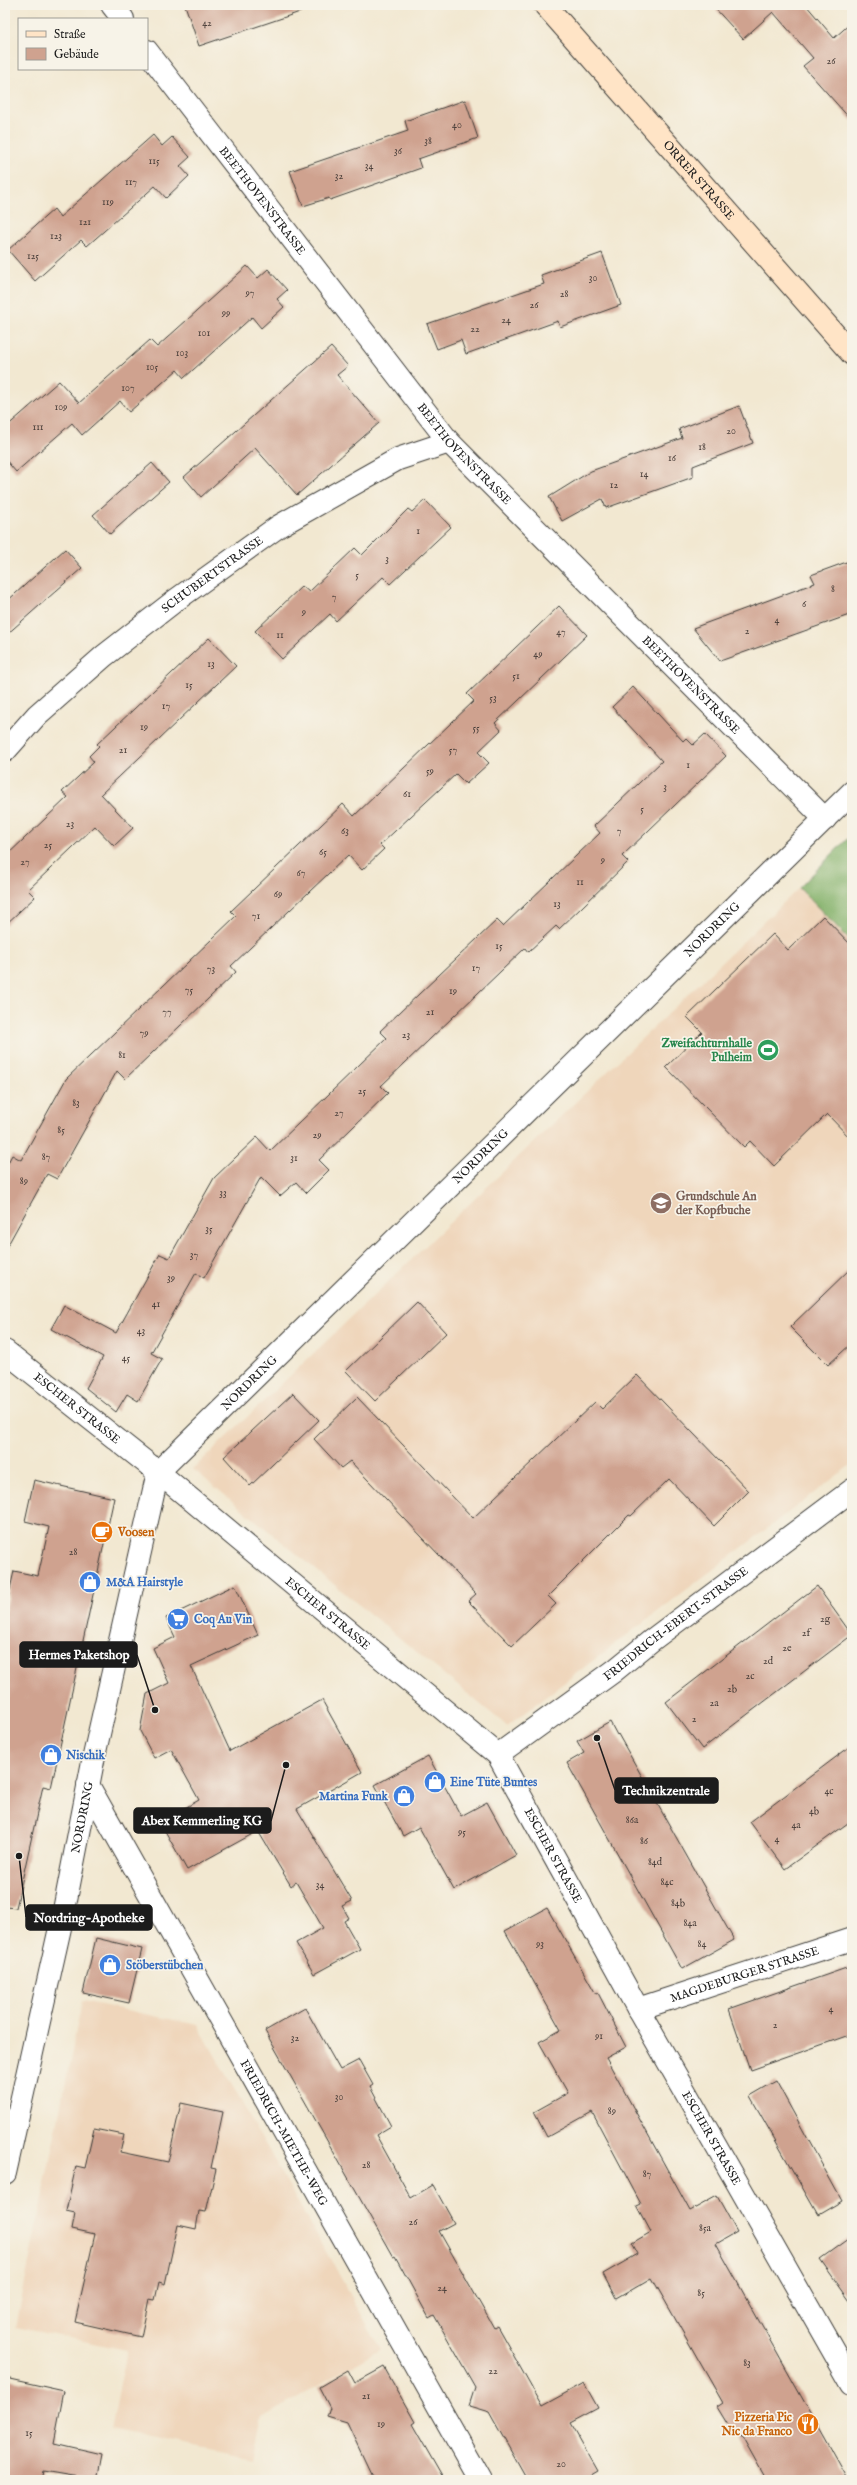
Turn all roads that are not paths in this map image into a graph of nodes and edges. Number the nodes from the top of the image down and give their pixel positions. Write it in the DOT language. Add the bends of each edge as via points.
graph roads {
  1 [pos="112,5"];
  2 [pos="545,5"];
  3 [pos="122,18"];
  4 [pos="148,51"];
  5 [pos="852,354"];
  6 [pos="449,442"];
  7 [pos="5,751"];
  8 [pos="852,792"];
  9 [pos="825,819"];
  10 [pos="5,1352"];
  11 [pos="158,1472"];
  12 [pos="852,1490"];
  13 [pos="498,1755"];
  14 [pos="88,1785"];
  15 [pos="852,1939"];
  16 [pos="638,2009"];
  17 [pos="5,2173"];
  18 [pos="852,2384"];
  19 [pos="480,2480"];
  1 -- 3 [label="street"];
  2 -- 5 [label="street, ORRER STRASSE"];
  4 -- 6 [label="street, BEETHOVENSTRASSE"];
  6 -- 7 [label="street, SCHUBERTSTRASSE" via="398,459 279,526 176,600 104,656 37,715"];
  6 -- 9 [label="street, BEETHOVENSTRASSE" via="504,494"];
  8 -- 9 [label="street, NORDRING"];
  9 -- 11 [label="street, NORDRING"];
  10 -- 11 [label="street, ESCHER STRASSE"];
  11 -- 13 [label="street, ESCHER STRASSE"];
  11 -- 14 [label="street, NORDRING"];
  12 -- 13 [label="street, FRIEDRICH-EBERT-STRASSE" via="614,1671"];
  13 -- 16 [label="street, ESCHER STRASSE"];
  14 -- 17 [label="street, NORDRING" via="64,1910"];
  14 -- 19 [label="street, FRIEDRICH-MIETHE-WEG"];
  15 -- 16 [label="street, MAGDEBURGER STRASSE"];
  16 -- 18 [label="street, ESCHER STRASSE"];
}
